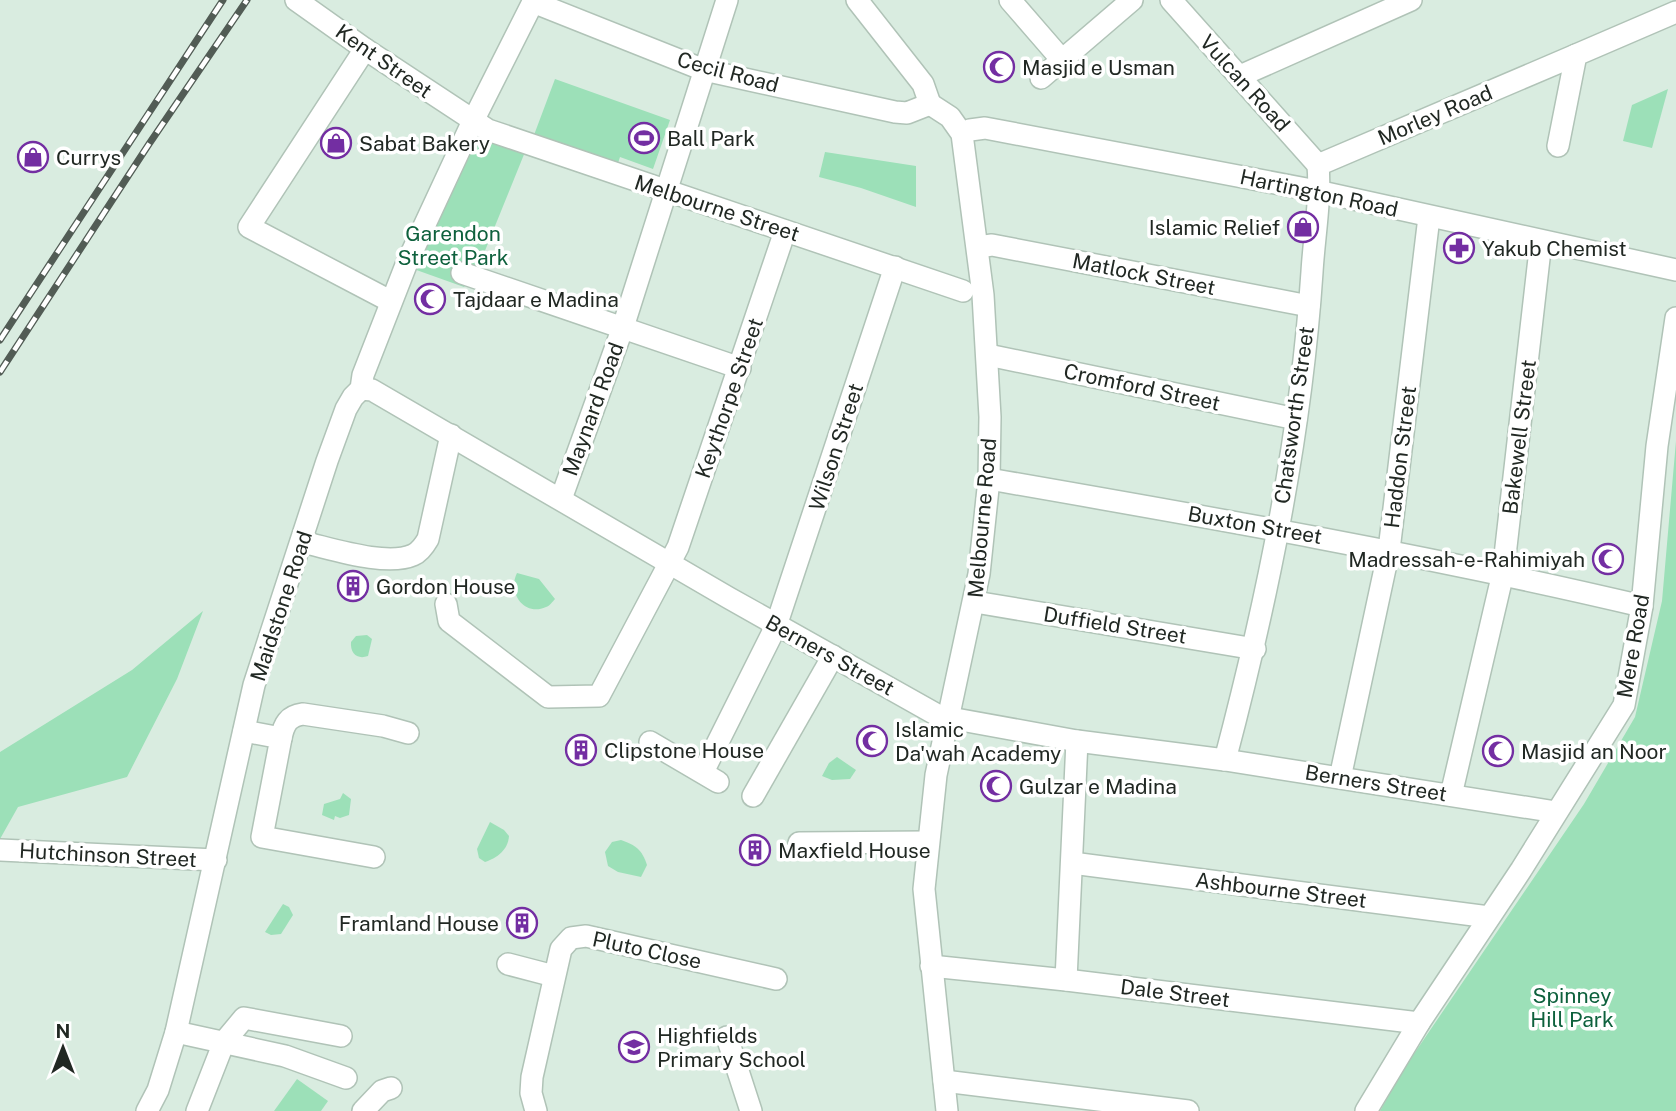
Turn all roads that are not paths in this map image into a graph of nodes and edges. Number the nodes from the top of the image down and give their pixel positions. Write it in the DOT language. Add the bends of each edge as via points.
graph roads {
  1 [pos="296,0"];
  2 [pos="727,0"];
  3 [pos="857,0"];
  4 [pos="1010,0"];
  5 [pos="1132,0"];
  6 [pos="1171,0"];
  7 [pos="1411,0"];
  8 [pos="534,1"];
  9 [pos="1676,12"];
  10 [pos="365,49"];
  11 [pos="1576,55"];
  12 [pos="1062,60"];
  13 [pos="704,70"];
  14 [pos="1240,76"];
  15 [pos="1041,78"];
  16 [pos="930,104"];
  17 [pos="473,121"];
  18 [pos="962,134"];
  19 [pos="1558,146"];
  20 [pos="1318,165"];
  21 [pos="666,191"];
  22 [pos="1317,191"];
  23 [pos="1429,217"];
  24 [pos="785,231"];
  25 [pos="1541,241"];
  26 [pos="978,247"];
  27 [pos="895,267"];
  28 [pos="1676,270"];
  29 [pos="462,273"];
  30 [pos="963,291"];
  31 [pos="390,301"];
  32 [pos="1309,306"];
  33 [pos="1676,318"];
  34 [pos="623,327"];
  35 [pos="988,355"];
  36 [pos="740,368"];
  37 [pos="361,389"];
  38 [pos="1296,419"];
  39 [pos="451,435"];
  40 [pos="989,479"];
  41 [pos="561,499"];
  42 [pos="1277,529"];
  43 [pos="302,542"];
  44 [pos="1389,550"];
  45 [pos="669,563"];
  46 [pos="1503,573"];
  47 [pos="975,602"];
  48 [pos="446,604"];
  49 [pos="1643,606"];
  50 [pos="776,625"];
  51 [pos="1255,649"];
  52 [pos="833,656"];
  53 [pos="947,718"];
  54 [pos="244,731"];
  55 [pos="408,733"];
  56 [pos="281,738"];
  57 [pos="1077,741"];
  58 [pos="650,743"];
  59 [pos="1225,760"];
  60 [pos="1340,778"];
  61 [pos="1451,795"];
  62 [pos="753,796"];
  63 [pos="1556,812"];
  64 [pos="927,842"];
  65 [pos="799,843"];
  66 [pos="0,850"];
  67 [pos="374,857"];
  68 [pos="216,860"];
  69 [pos="1072,863"];
  70 [pos="1489,917"];
  71 [pos="508,964"];
  72 [pos="931,966"];
  73 [pos="554,976"];
  74 [pos="776,979"];
  75 [pos="1066,980"];
  76 [pos="1419,1023"];
  77 [pos="176,1032"];
  78 [pos="341,1036"];
  79 [pos="727,1037"];
  80 [pos="224,1042"];
  81 [pos="346,1078"];
  82 [pos="944,1081"];
  83 [pos="391,1088"];
  84 [pos="147,1111"];
  85 [pos="197,1111"];
  86 [pos="363,1111"];
  87 [pos="536,1111"];
  88 [pos="751,1111"];
  89 [pos="947,1111"];
  90 [pos="1188,1111"];
  91 [pos="1366,1111"];
  1 -- 10 [label="street, Kent Street"];
  2 -- 13 [label="street, Maynard Road"];
  3 -- 16 [label="street" via="923,84"];
  4 -- 12 [label="street"];
  5 -- 12 [label="street"];
  6 -- 14 [label="street, Vulcan Road"];
  7 -- 14 [label="street"];
  8 -- 13 [label="street, Cecil Road"];
  8 -- 17 [label="street, Maidstone Road"];
  9 -- 11 [label="street, Morley Road"];
  10 -- 17 [label="street, Kent Street"];
  10 -- 31 [label="street" via="249,227"];
  11 -- 19 [label="street"];
  11 -- 20 [label="street, Morley Road"];
  12 -- 15 [label="street"];
  13 -- 16 [label="street, Cecil Road" via="895,112 907,113"];
  13 -- 21 [label="street, Maynard Road"];
  14 -- 20 [label="street, Vulcan Road"];
  16 -- 18 [label="street" via="950,117"];
  17 -- 21 [label="street, Melbourne Street"];
  17 -- 31 [label="street, Maidstone Road"];
  18 -- 22 [label="street, Hartington Road" via="985,128"];
  18 -- 26 [label="street, Melbourne Road"];
  20 -- 22 [label="street"];
  21 -- 24 [label="street, Melbourne Street"];
  21 -- 34 [label="street, Maynard Road"];
  22 -- 23 [label="street, Hartington Road"];
  22 -- 32 [label="street, Chatsworth Street"];
  23 -- 25 [label="street, Hartington Road"];
  23 -- 44 [label="street, Haddon Street"];
  24 -- 27 [label="street, Melbourne Street"];
  24 -- 36 [label="street, Keythorpe Street"];
  25 -- 28 [label="street, Hartington Road"];
  25 -- 46 [label="street, Bakewell Street"];
  26 -- 32 [label="street, Matlock Street" via="992,245"];
  26 -- 35 [label="street, Melbourne Road"];
  27 -- 30 [label="street, Melbourne Street"];
  27 -- 50 [label="street, Wilson Street"];
  29 -- 34 [label="street"];
  31 -- 37 [label="street, Maidstone Road"];
  32 -- 38 [label="street, Chatsworth Street"];
  33 -- 49 [label="street, Mere Road" via="1657,446"];
  34 -- 36 [label="street"];
  34 -- 41 [label="street, Maynard Road"];
  35 -- 38 [label="street, Cromford Street"];
  35 -- 40 [label="street, Melbourne Road"];
  36 -- 45 [label="street, Keythorpe Street"];
  37 -- 39 [label="street, Berners Street" via="373,390"];
  37 -- 43 [label="street, Maidstone Road" via="346,409"];
  38 -- 42 [label="street, Chatsworth Street"];
  39 -- 41 [label="street, Berners Street"];
  39 -- 43 [label="street" via="422,549 397,559 379,558"];
  40 -- 42 [label="street, Buxton Street"];
  40 -- 47 [label="street, Melbourne Road"];
  41 -- 45 [label="street, Berners Street"];
  42 -- 44 [label="street, Buxton Street"];
  42 -- 51 [label="street, Chatsworth Street"];
  43 -- 54 [label="street, Maidstone Road" via="268,639"];
  44 -- 46 [label="street, Buxton Street"];
  44 -- 60 [label="street, Haddon Street"];
  45 -- 48 [label="street, Keythorpe Street" via="599,696 548,697 449,621"];
  45 -- 50 [label="street, Berners Street"];
  46 -- 49 [label="street, Buxton Street"];
  46 -- 61 [label="street, Bakewell Street"];
  47 -- 51 [label="street, Duffield Street"];
  47 -- 53 [label="street, Melbourne Road"];
  49 -- 63 [label="street, Mere Road" via="1624,705"];
  50 -- 52 [label="street, Berners Street"];
  50 -- 58 [label="street, Wilson Street" via="710,777"];
  51 -- 59 [label="street, Chatsworth Street"];
  52 -- 53 [label="street, Berners Street"];
  52 -- 62 [label="street"];
  53 -- 57 [label="street, Berners Street"];
  53 -- 64 [label="street, Melbourne Road"];
  54 -- 56 [label="street"];
  54 -- 68 [label="street, Maidstone Road"];
  55 -- 56 [label="street" via="303,714 290,718"];
  56 -- 67 [label="street" via="262,837"];
  57 -- 59 [label="street, Berners Street"];
  57 -- 69 [label="street"];
  59 -- 60 [label="street, Berners Street"];
  60 -- 61 [label="street, Berners Street"];
  61 -- 63 [label="street, Berners Street"];
  63 -- 70 [label="street, Mere Road"];
  64 -- 65 [label="street"];
  64 -- 72 [label="street, Melbourne Road" via="924,889"];
  66 -- 68 [label="street, Hutchinson Street"];
  68 -- 77 [label="street, Maidstone Road"];
  69 -- 70 [label="street, Ashbourne Street"];
  69 -- 75 [label="street"];
  70 -- 76 [label="street, Mere Road"];
  71 -- 73 [label="street"];
  72 -- 75 [label="street, Dale Street"];
  72 -- 82 [label="street, Melbourne Road"];
  73 -- 74 [label="street, Pluto Close" via="561,950 579,936"];
  73 -- 87 [label="street, Pluto Close" via="532,1077"];
  75 -- 76 [label="street, Dale Street"];
  76 -- 91 [label="street, Mere Road"];
  77 -- 80 [label="street"];
  77 -- 84 [label="street, Maidstone Road"];
  78 -- 80 [label="street" via="244,1018"];
  79 -- 88 [label="street"];
  80 -- 81 [label="street" via="285,1056"];
  80 -- 85 [label="street"];
  82 -- 89 [label="street, Melbourne Road"];
  82 -- 90 [label="street"];
  83 -- 86 [label="street"];
}
